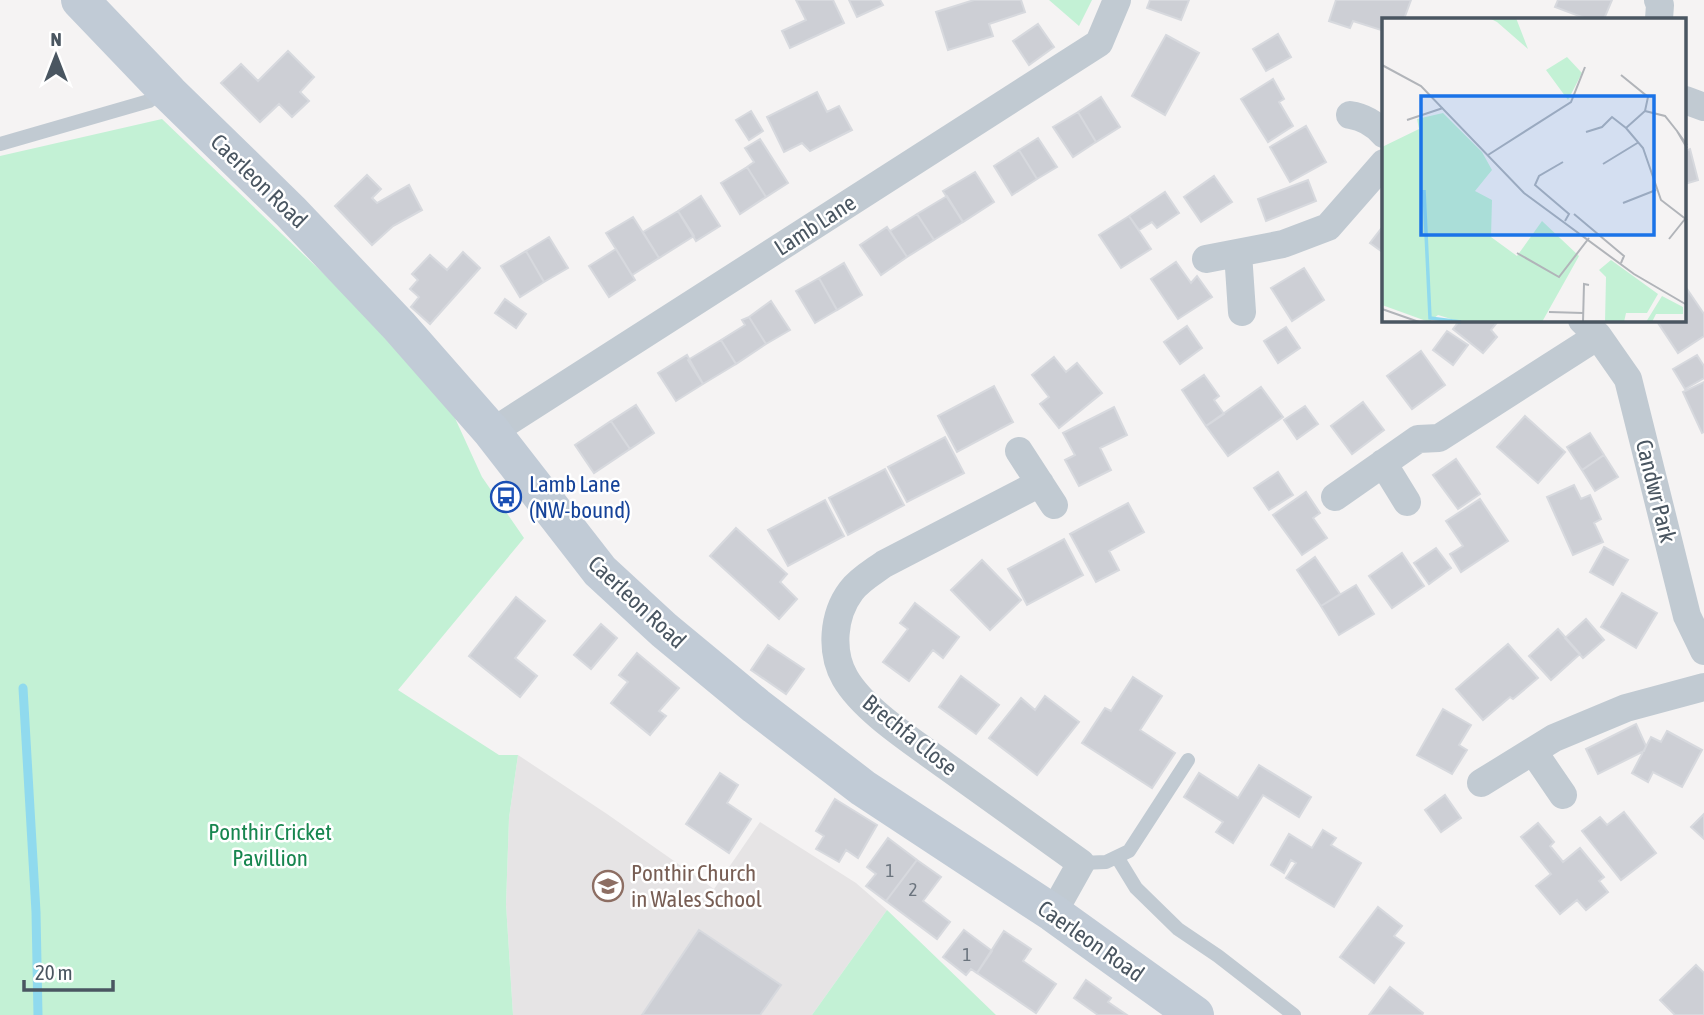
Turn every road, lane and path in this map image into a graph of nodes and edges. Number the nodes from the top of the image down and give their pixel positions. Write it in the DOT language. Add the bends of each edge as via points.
graph roads {
  1 [pos="80,0"];
  2 [pos="1117,0"];
  3 [pos="1657,0"];
  4 [pos="1659,18"];
  5 [pos="165,89"];
  6 [pos="1686,100"];
  7 [pos="1704,107"];
  8 [pos="1350,115"];
  9 [pos="1382,132"];
  10 [pos="0,144"];
  11 [pos="1382,165"];
  12 [pos="1238,253"];
  13 [pos="1206,259"];
  14 [pos="1242,312"];
  15 [pos="1590,328"];
  16 [pos="492,432"];
  17 [pos="1019,452"];
  18 [pos="1383,463"];
  19 [pos="1335,497"];
  20 [pos="1407,502"];
  21 [pos="1704,651"];
  22 [pos="1704,687"];
  23 [pos="1533,751"];
  24 [pos="1188,760"];
  25 [pos="1481,783"];
  26 [pos="1563,795"];
  27 [pos="1117,857"];
  28 [pos="1081,863"];
  29 [pos="1054,913"];
  30 [pos="1290,1014"];
  31 [pos="1195,1015"];
  1 -- 5 [label="main road, Caerleon Road"];
  2 -- 16 [label="street, Lamb Lane" via="1099,43"];
  3 -- 4 [label="street"];
  5 -- 10 [label="lane" via="149,101"];
  5 -- 16 [label="main road, Caerleon Road" via="291,212"];
  6 -- 7 [label="street"];
  8 -- 9 [label="street" via="1361,116"];
  11 -- 12 [label="street" via="1328,226 1283,244"];
  12 -- 13 [label="street"];
  12 -- 14 [label="street"];
  15 -- 18 [label="street, Candwr Park" via="1438,438 1418,439"];
  15 -- 21 [label="street, Candwr Park" via="1628,379 1687,616"];
  16 -- 29 [label="main road, Caerleon Road" via="600,571 664,630 863,788"];
  17 -- 28 [label="street, Brechfa Close" via="1047,494 884,564 861,580 842,607 834,649 845,678 898,731"];
  18 -- 19 [label="street, Candwr Park"];
  18 -- 20 [label="street"];
  22 -- 23 [label="street" via="1626,708"];
  23 -- 25 [label="street"];
  23 -- 26 [label="street"];
  24 -- 27 [label="lane" via="1129,851"];
  27 -- 28 [label="lane"];
  27 -- 30 [label="lane" via="1136,888 1178,929"];
  28 -- 29 [label="street"];
  29 -- 31 [label="main road, Caerleon Road"];
}
